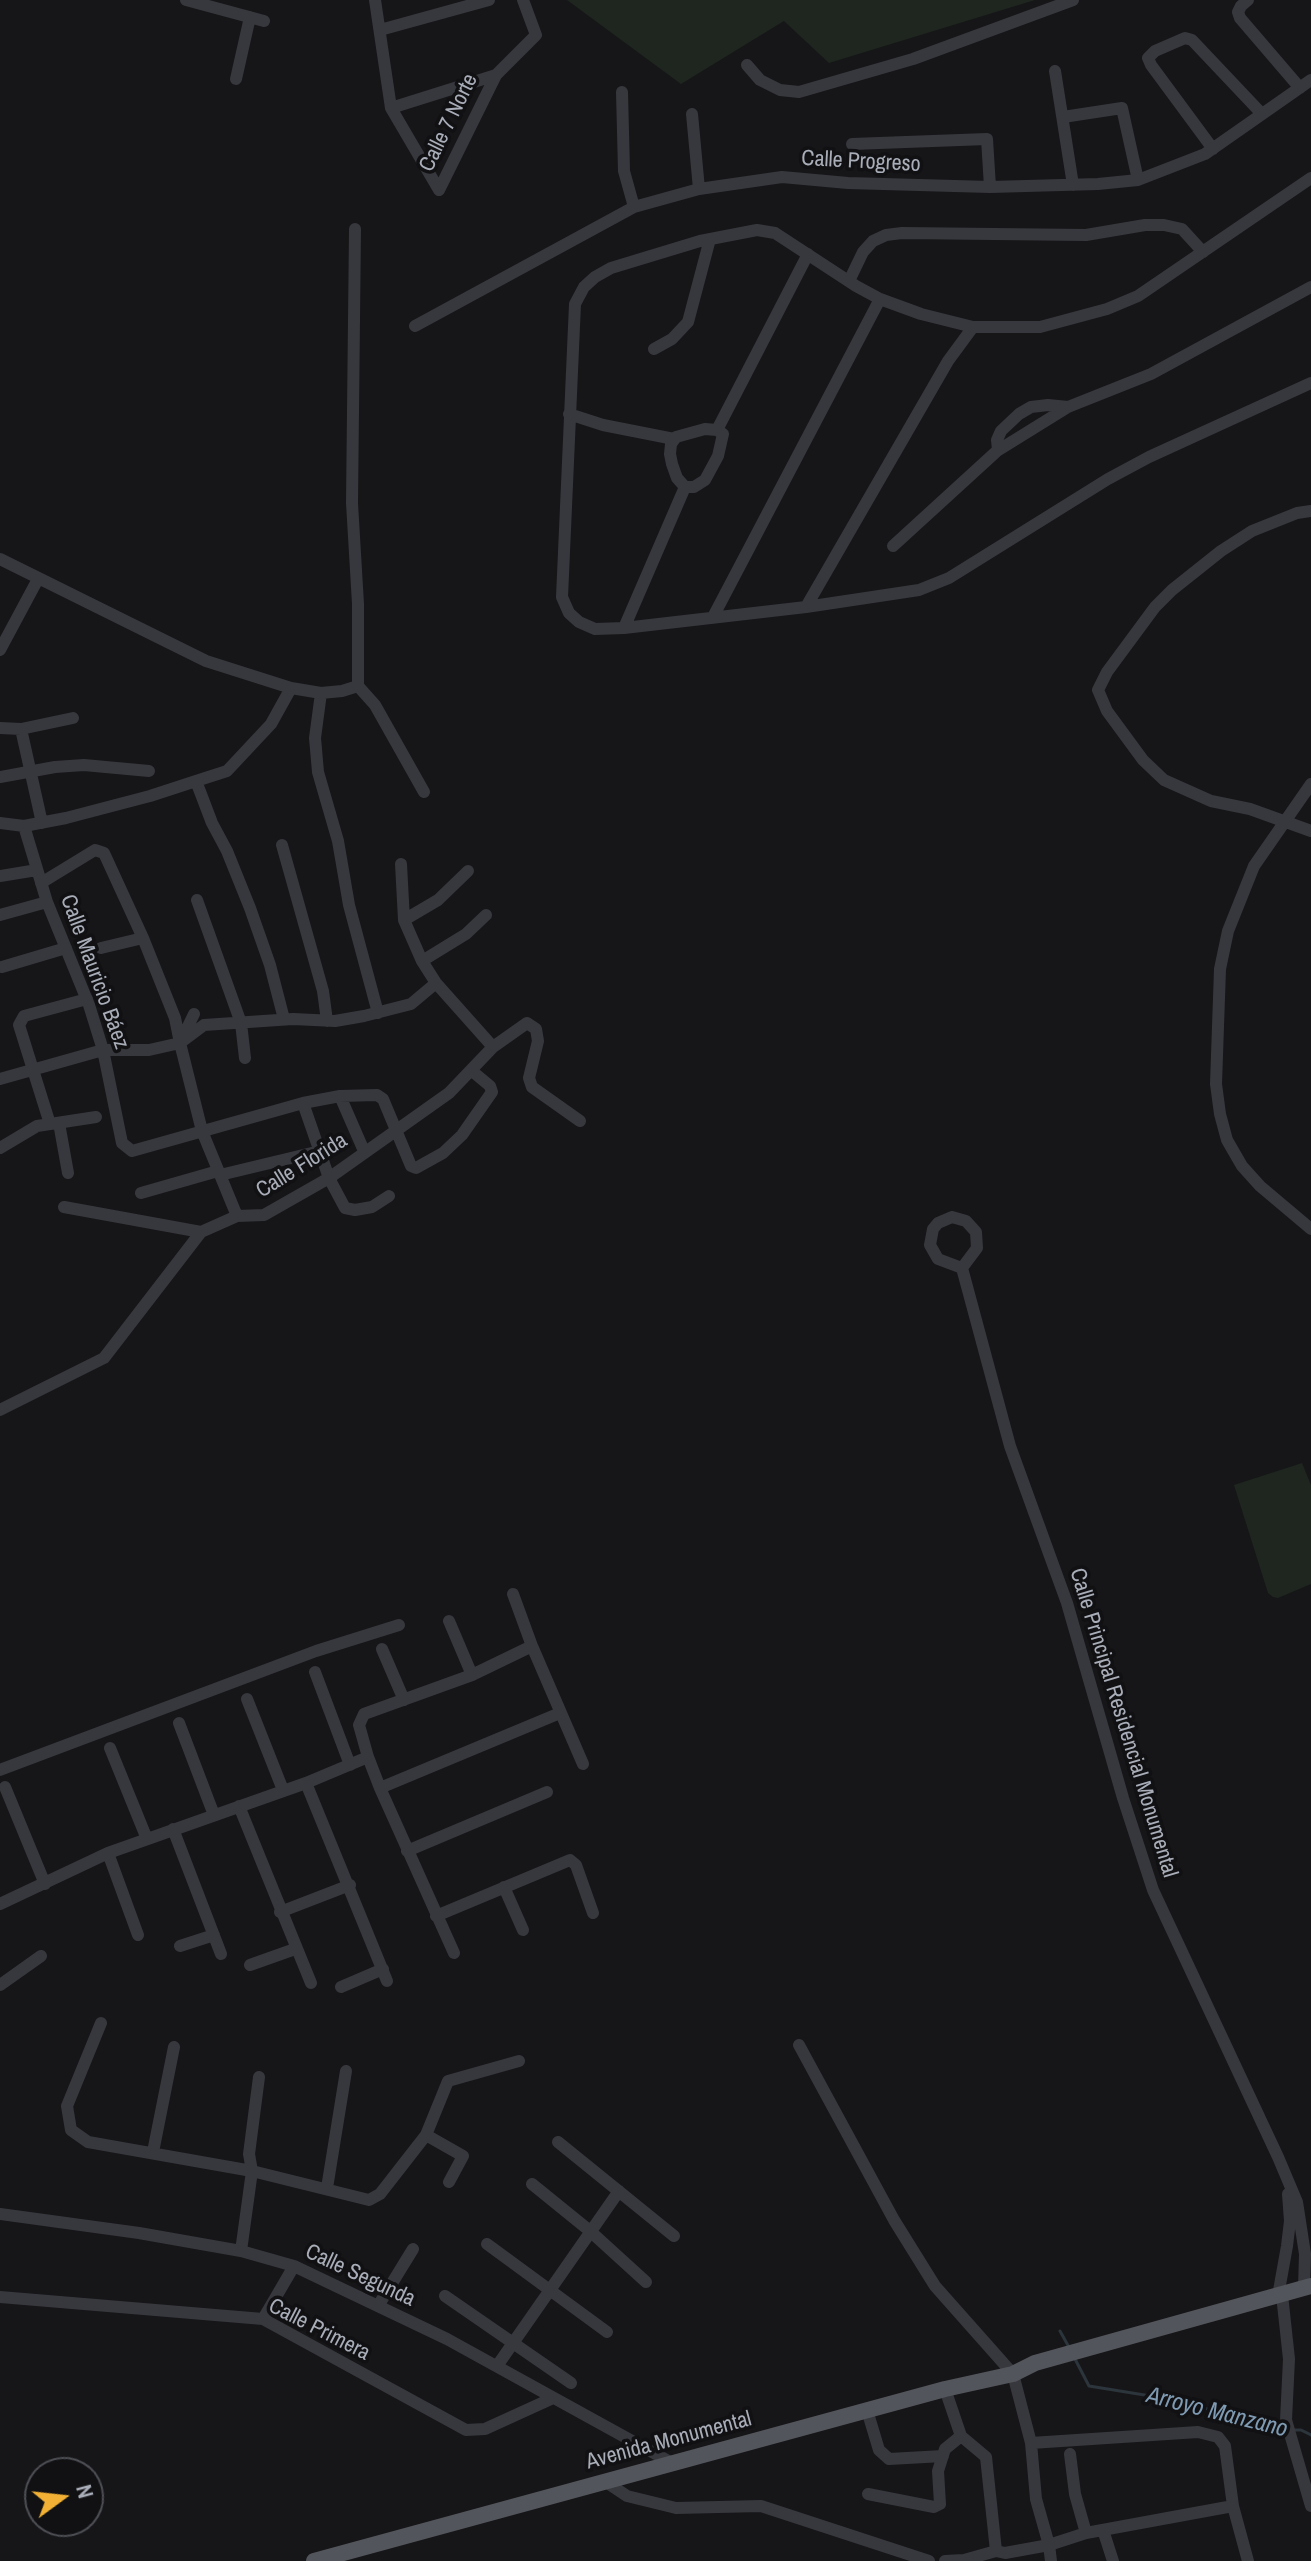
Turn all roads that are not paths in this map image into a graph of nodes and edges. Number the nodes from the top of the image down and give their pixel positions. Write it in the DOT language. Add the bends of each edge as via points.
graph roads {
  1 [pos="186,0"];
  2 [pos="375,0"];
  3 [pos="489,0"];
  4 [pos="523,0"];
  5 [pos="1073,0"];
  6 [pos="1248,0"];
  7 [pos="250,17"];
  8 [pos="264,21"];
  9 [pos="380,30"];
  10 [pos="747,65"];
  11 [pos="1055,71"];
  12 [pos="496,75"];
  13 [pos="236,79"];
  14 [pos="1306,84"];
  15 [pos="622,92"];
  16 [pos="391,108"];
  17 [pos="692,114"];
  18 [pos="1262,114"];
  19 [pos="1063,117"];
  20 [pos="852,144"];
  21 [pos="1213,149"];
  22 [pos="1311,178"];
  23 [pos="1138,180"];
  24 [pos="1073,185"];
  25 [pos="990,187"];
  26 [pos="699,189"];
  27 [pos="634,207"];
  28 [pos="355,229"];
  29 [pos="710,239"];
  30 [pos="1203,252"];
  31 [pos="808,254"];
  32 [pos="849,281"];
  33 [pos="1311,287"];
  34 [pos="880,299"];
  35 [pos="415,326"];
  36 [pos="973,327"];
  37 [pos="654,349"];
  38 [pos="1311,383"];
  39 [pos="1068,407"];
  40 [pos="569,414"];
  41 [pos="717,430"];
  42 [pos="674,439"];
  43 [pos="998,450"];
  44 [pos="685,487"];
  45 [pos="1311,511"];
  46 [pos="893,546"];
  47 [pos="0,559"];
  48 [pos="38,579"];
  49 [pos="806,607"];
  50 [pos="713,617"];
  51 [pos="624,628"];
  52 [pos="0,650"];
  53 [pos="358,686"];
  54 [pos="291,688"];
  55 [pos="321,693"];
  56 [pos="73,718"];
  57 [pos="0,728"];
  58 [pos="21,729"];
  59 [pos="149,771"];
  60 [pos="31,773"];
  61 [pos="0,777"];
  62 [pos="196,781"];
  63 [pos="1311,784"];
  64 [pos="424,792"];
  65 [pos="0,823"];
  66 [pos="42,823"];
  67 [pos="1284,823"];
  68 [pos="24,826"];
  69 [pos="1311,831"];
  70 [pos="282,845"];
  71 [pos="401,864"];
  72 [pos="468,871"];
  73 [pos="0,876"];
  74 [pos="39,877"];
  75 [pos="197,900"];
  76 [pos="47,902"];
  77 [pos="0,915"];
  78 [pos="486,915"];
  79 [pos="404,920"];
  80 [pos="143,938"];
  81 [pos="66,948"];
  82 [pos="101,948"];
  83 [pos="422,961"];
  84 [pos="2,967"];
  85 [pos="436,983"];
  86 [pos="87,999"];
  87 [pos="378,1013"];
  88 [pos="194,1014"];
  89 [pos="284,1019"];
  90 [pos="327,1021"];
  91 [pos="241,1023"];
  92 [pos="180,1043"];
  93 [pos="493,1047"];
  94 [pos="103,1050"];
  95 [pos="245,1058"];
  96 [pos="32,1071"];
  97 [pos="472,1071"];
  98 [pos="0,1079"];
  99 [pos="340,1096"];
  100 [pos="303,1103"];
  101 [pos="96,1117"];
  102 [pos="580,1121"];
  103 [pos="54,1123"];
  104 [pos="202,1131"];
  105 [pos="396,1131"];
  106 [pos="0,1148"];
  107 [pos="320,1151"];
  108 [pos="364,1151"];
  109 [pos="68,1173"];
  110 [pos="219,1173"];
  111 [pos="329,1178"];
  112 [pos="141,1193"];
  113 [pos="389,1196"];
  114 [pos="64,1207"];
  115 [pos="237,1216"];
  116 [pos="1311,1229"];
  117 [pos="201,1232"];
  118 [pos="962,1268"];
  119 [pos="0,1410"];
  120 [pos="513,1594"];
  121 [pos="449,1621"];
  122 [pos="399,1625"];
  123 [pos="532,1646"];
  124 [pos="382,1649"];
  125 [pos="315,1672"];
  126 [pos="472,1675"];
  127 [pos="247,1699"];
  128 [pos="404,1700"];
  129 [pos="560,1713"];
  130 [pos="179,1723"];
  131 [pos="110,1748"];
  132 [pos="368,1757"];
  133 [pos="583,1764"];
  134 [pos="350,1765"];
  135 [pos="0,1770"];
  136 [pos="306,1783"];
  137 [pos="5,1787"];
  138 [pos="380,1788"];
  139 [pos="283,1790"];
  140 [pos="547,1792"];
  141 [pos="239,1806"];
  142 [pos="214,1815"];
  143 [pos="173,1829"];
  144 [pos="147,1839"];
  145 [pos="407,1851"];
  146 [pos="108,1853"];
  147 [pos="45,1884"];
  148 [pos="350,1885"];
  149 [pos="504,1887"];
  150 [pos="0,1904"];
  151 [pos="280,1912"];
  152 [pos="593,1913"];
  153 [pos="436,1916"];
  154 [pos="523,1930"];
  155 [pos="138,1935"];
  156 [pos="214,1935"];
  157 [pos="180,1946"];
  158 [pos="295,1949"];
  159 [pos="454,1953"];
  160 [pos="221,1954"];
  161 [pos="41,1956"];
  162 [pos="250,1965"];
  163 [pos="311,1983"];
  164 [pos="0,1985"];
  165 [pos="341,1987"];
  166 [pos="101,2023"];
  167 [pos="799,2045"];
  168 [pos="174,2047"];
  169 [pos="519,2061"];
  170 [pos="346,2071"];
  171 [pos="259,2077"];
  172 [pos="426,2135"];
  173 [pos="558,2142"];
  174 [pos="153,2152"];
  175 [pos="252,2171"];
  176 [pos="1285,2175"];
  177 [pos="449,2182"];
  178 [pos="532,2184"];
  179 [pos="327,2188"];
  180 [pos="619,2191"];
  181 [pos="0,2214"];
  182 [pos="590,2231"];
  183 [pos="674,2236"];
  184 [pos="487,2244"];
  185 [pos="1287,2246"];
  186 [pos="1305,2248"];
  187 [pos="413,2249"];
  188 [pos="241,2251"];
  189 [pos="294,2266"];
  190 [pos="646,2282"];
  191 [pos="1308,2287"];
  192 [pos="549,2291"];
  193 [pos="1280,2295"];
  194 [pos="445,2296"];
  195 [pos="0,2297"];
  196 [pos="378,2306"];
  197 [pos="263,2319"];
  198 [pos="607,2332"];
  199 [pos="513,2342"];
  200 [pos="497,2366"];
  201 [pos="1013,2374"];
  202 [pos="571,2383"];
  203 [pos="945,2389"];
  204 [pos="553,2398"];
  205 [pos="867,2410"];
  206 [pos="961,2436"];
  207 [pos="1031,2443"];
  208 [pos="1070,2454"];
  209 [pos="943,2456"];
  210 [pos="672,2463"];
  211 [pos="606,2482"];
  212 [pos="868,2494"];
  213 [pos="1233,2506"];
  214 [pos="1311,2506"];
  215 [pos="1103,2530"];
  216 [pos="1086,2533"];
  217 [pos="1049,2545"];
  218 [pos="1003,2555"];
  219 [pos="964,2560"];
  220 [pos="314,2561"];
  221 [pos="929,2561"];
  222 [pos="945,2561"];
  223 [pos="1051,2561"];
  224 [pos="1113,2561"];
  225 [pos="1248,2561"];
  1 -- 7 [label="street"];
  2 -- 9 [label="street"];
  3 -- 9 [label="street"];
  4 -- 12 [label="street" via="536,35"];
  5 -- 10 [label="street" via="913,59 799,92 760,80"];
  6 -- 14 [label="street" via="1238,12 1240,18"];
  7 -- 8 [label="street"];
  7 -- 13 [label="street"];
  9 -- 16 [label="street"];
  11 -- 19 [label="street"];
  12 -- 16 [label="street"];
  12 -- 16 [label="street, Calle 7 Norte" via="439,190"];
  14 -- 18 [label="street, Calle Progreso"];
  15 -- 27 [label="street" via="622,156"];
  17 -- 26 [label="street"];
  18 -- 21 [label="street, Calle Progreso"];
  18 -- 21 [label="street" via="1192,40 1155,51 1148,58 1151,65"];
  19 -- 23 [label="street" via="1122,108"];
  19 -- 24 [label="street"];
  20 -- 25 [label="street" via="987,139"];
  21 -- 23 [label="street, Calle Progreso"];
  22 -- 30 [label="street"];
  23 -- 24 [label="street, Calle Progreso"];
  24 -- 25 [label="street, Calle Progreso"];
  25 -- 26 [label="street, Calle Progreso" via="782,177"];
  26 -- 27 [label="street, Calle Progreso"];
  27 -- 35 [label="street, Calle Progreso"];
  28 -- 53 [label="street" via="352,503"];
  29 -- 31 [label="street" via="757,230 775,233"];
  29 -- 37 [label="street" via="688,322"];
  29 -- 40 [label="street" via="611,268 584,287 575,304"];
  30 -- 32 [label="street" via="1182,229 1164,225 1086,235 902,233 873,241"];
  30 -- 36 [label="street" via="1138,296 1107,309 1040,327"];
  31 -- 32 [label="street"];
  31 -- 41 [label="street"];
  32 -- 34 [label="street"];
  33 -- 39 [label="street" via="1151,374"];
  34 -- 36 [label="street"];
  34 -- 50 [label="street"];
  36 -- 49 [label="street" via="948,361"];
  38 -- 49 [label="street" via="1121,471 949,578 886,597"];
  39 -- 43 [label="street"];
  39 -- 43 [label="street" via="1031,407 1019,414 1001,431"];
  40 -- 42 [label="street"];
  40 -- 51 [label="street" via="562,597 579,622 595,629"];
  41 -- 42 [label="street"];
  41 -- 44 [label="street" via="723,434 711,471 694,487"];
  42 -- 44 [label="street" via="670,454"];
  43 -- 46 [label="street"];
  44 -- 51 [label="street"];
  45 -- 67 [label="street" via="1252,531 1172,590 1098,690 1107,711 1164,780 1187,793"];
  47 -- 48 [label="street"];
  48 -- 52 [label="street"];
  48 -- 54 [label="street" via="206,661"];
  49 -- 50 [label="street"];
  50 -- 51 [label="street"];
  53 -- 55 [label="street"];
  53 -- 64 [label="street" via="375,705"];
  54 -- 55 [label="street"];
  54 -- 62 [label="street" via="271,724 227,771"];
  55 -- 87 [label="street" via="315,738 318,772"];
  56 -- 58 [label="street"];
  57 -- 58 [label="street"];
  58 -- 60 [label="street"];
  59 -- 60 [label="street" via="84,765"];
  60 -- 61 [label="street"];
  60 -- 66 [label="street"];
  62 -- 66 [label="street"];
  62 -- 89 [label="street" via="250,908"];
  63 -- 67 [label="street"];
  65 -- 68 [label="street"];
  66 -- 68 [label="street"];
  67 -- 69 [label="street"];
  67 -- 116 [label="street" via="1254,866 1228,931 1220,969 1216,1084 1227,1140 1242,1166"];
  68 -- 74 [label="street, Calle Mauricio Báez"];
  70 -- 90 [label="street"];
  71 -- 79 [label="street"];
  72 -- 79 [label="street" via="438,900"];
  73 -- 74 [label="street"];
  74 -- 76 [label="street, Calle Mauricio Báez"];
  74 -- 80 [label="street" via="95,850 104,853"];
  75 -- 91 [label="street"];
  76 -- 77 [label="street"];
  76 -- 81 [label="street, Calle Mauricio Báez"];
  78 -- 83 [label="street"];
  79 -- 83 [label="street"];
  80 -- 82 [label="street"];
  80 -- 92 [label="street"];
  81 -- 84 [label="street"];
  81 -- 86 [label="street, Calle Mauricio Báez"];
  83 -- 85 [label="street"];
  85 -- 87 [label="street" via="411,1004"];
  85 -- 93 [label="street"];
  86 -- 94 [label="street, Calle Mauricio Báez"];
  86 -- 96 [label="street" via="24,1016 19,1025"];
  87 -- 90 [label="street"];
  88 -- 92 [label="street"];
  89 -- 90 [label="street"];
  89 -- 91 [label="street"];
  91 -- 92 [label="street" via="204,1025"];
  91 -- 95 [label="street"];
  92 -- 94 [label="street" via="149,1050"];
  92 -- 104 [label="street"];
  93 -- 97 [label="street, Calle Florida"];
  93 -- 102 [label="street, Calle Florida" via="527,1023 536,1029 532,1087"];
  94 -- 96 [label="street"];
  94 -- 104 [label="street, Calle Mauricio Báez" via="122,1143 132,1151"];
  96 -- 98 [label="street"];
  96 -- 103 [label="street"];
  97 -- 105 [label="street, Calle Florida"];
  97 -- 105 [label="street" via="492,1092 443,1153 411,1166"];
  99 -- 100 [label="street"];
  99 -- 105 [label="street" via="377,1095"];
  99 -- 108 [label="street"];
  100 -- 104 [label="street"];
  100 -- 107 [label="street"];
  101 -- 103 [label="street"];
  103 -- 106 [label="street" via="37,1126"];
  103 -- 109 [label="street"];
  104 -- 110 [label="street"];
  105 -- 108 [label="street, Calle Florida"];
  107 -- 110 [label="street"];
  107 -- 111 [label="street"];
  108 -- 111 [label="street, Calle Florida"];
  110 -- 112 [label="street"];
  110 -- 115 [label="street"];
  111 -- 113 [label="street" via="345,1208 372,1207"];
  111 -- 115 [label="street, Calle Florida" via="264,1215"];
  114 -- 117 [label="street"];
  115 -- 117 [label="street, Calle Florida"];
  117 -- 119 [label="street, Calle Florida" via="104,1358"];
  118 -- 118 [label="street" via="977,1248 976,1232 960,1218 945,1219 933,1229 930,1245 945,1263"];
  118 -- 176 [label="street, Calle Principal Residencial Monumental" via="1010,1446 1067,1603 1153,1890"];
  120 -- 123 [label="street"];
  121 -- 126 [label="street"];
  122 -- 135 [label="street"];
  123 -- 126 [label="street"];
  123 -- 129 [label="street"];
  124 -- 128 [label="street"];
  125 -- 134 [label="street"];
  126 -- 128 [label="street"];
  127 -- 139 [label="street"];
  128 -- 132 [label="street" via="360,1718"];
  129 -- 133 [label="street"];
  129 -- 138 [label="street"];
  130 -- 142 [label="street"];
  131 -- 144 [label="street"];
  132 -- 134 [label="street"];
  132 -- 138 [label="street"];
  134 -- 136 [label="street"];
  136 -- 139 [label="street"];
  136 -- 148 [label="street"];
  137 -- 147 [label="street"];
  138 -- 145 [label="street"];
  139 -- 141 [label="street"];
  140 -- 145 [label="street"];
  141 -- 142 [label="street"];
  141 -- 151 [label="street"];
  142 -- 143 [label="street"];
  143 -- 144 [label="street"];
  143 -- 156 [label="street"];
  144 -- 146 [label="street"];
  145 -- 153 [label="street"];
  146 -- 147 [label="street"];
  146 -- 155 [label="street"];
  147 -- 150 [label="street"];
  148 -- 151 [label="street"];
  148 -- 165 [label="street" via="385,1975"];
  149 -- 152 [label="street" via="570,1860"];
  149 -- 153 [label="street"];
  149 -- 154 [label="street"];
  151 -- 158 [label="street"];
  153 -- 159 [label="street"];
  156 -- 157 [label="street"];
  156 -- 160 [label="street"];
  158 -- 162 [label="street"];
  158 -- 163 [label="street"];
  161 -- 164 [label="street"];
  166 -- 174 [label="street" via="67,2106 71,2130 88,2142"];
  167 -- 201 [label="street" via="935,2286"];
  168 -- 174 [label="street"];
  169 -- 172 [label="street" via="448,2081"];
  170 -- 179 [label="street"];
  171 -- 175 [label="street" via="249,2154"];
  172 -- 177 [label="street" via="463,2156"];
  172 -- 179 [label="street" via="375,2198"];
  173 -- 180 [label="street"];
  174 -- 175 [label="street"];
  175 -- 179 [label="street"];
  175 -- 188 [label="street"];
  176 -- 185 [label="street, Calle Principal Residencial Monumental"];
  176 -- 186 [label="street, Calle Principal Residencial Monumental" via="1302,2221"];
  178 -- 182 [label="street"];
  180 -- 182 [label="street"];
  180 -- 183 [label="street"];
  181 -- 188 [label="street, Calle Segunda"];
  182 -- 190 [label="street"];
  182 -- 192 [label="street"];
  184 -- 192 [label="street"];
  185 -- 186 [label="street"];
  185 -- 193 [label="street, Calle Principal Residencial Monumental"];
  186 -- 191 [label="street, Calle Principal Residencial Monumental"];
  187 -- 196 [label="street"];
  188 -- 189 [label="street, Calle Segunda"];
  189 -- 196 [label="street, Calle Segunda"];
  189 -- 197 [label="street"];
  191 -- 193 [label="main road"];
  192 -- 198 [label="street"];
  192 -- 199 [label="street"];
  193 -- 201 [label="main road, Avenida Monumental" via="1035,2363"];
  193 -- 214 [label="street, Calle Principal Residencial Monumental" via="1289,2359 1286,2420"];
  194 -- 199 [label="street"];
  195 -- 197 [label="street, Calle Primera"];
  196 -- 200 [label="street, Calle Segunda"];
  197 -- 204 [label="street, Calle Primera" via="466,2430 485,2429"];
  199 -- 200 [label="street"];
  199 -- 202 [label="street"];
  200 -- 204 [label="street, Calle Segunda"];
  201 -- 203 [label="main road, Avenida Monumental"];
  201 -- 207 [label="street"];
  203 -- 205 [label="main road, Avenida Monumental"];
  203 -- 206 [label="street"];
  204 -- 210 [label="street, Calle Segunda"];
  205 -- 209 [label="street" via="879,2450 889,2459"];
  205 -- 210 [label="main road, Avenida Monumental"];
  206 -- 209 [label="street"];
  206 -- 218 [label="street" via="986,2457"];
  207 -- 213 [label="street" via="1198,2432 1218,2437 1225,2446"];
  207 -- 217 [label="street" via="1036,2499"];
  208 -- 216 [label="street"];
  209 -- 212 [label="street" via="938,2471 940,2504"];
  210 -- 211 [label="main road, Avenida Monumental"];
  211 -- 220 [label="main road, Avenida Monumental"];
  211 -- 221 [label="street" via="627,2496 676,2508 761,2506"];
  213 -- 215 [label="street"];
  213 -- 225 [label="street"];
  215 -- 216 [label="street"];
  215 -- 224 [label="street"];
  216 -- 217 [label="street"];
  217 -- 218 [label="street"];
  217 -- 223 [label="street"];
  218 -- 219 [label="street"];
  219 -- 222 [label="street"];
}
